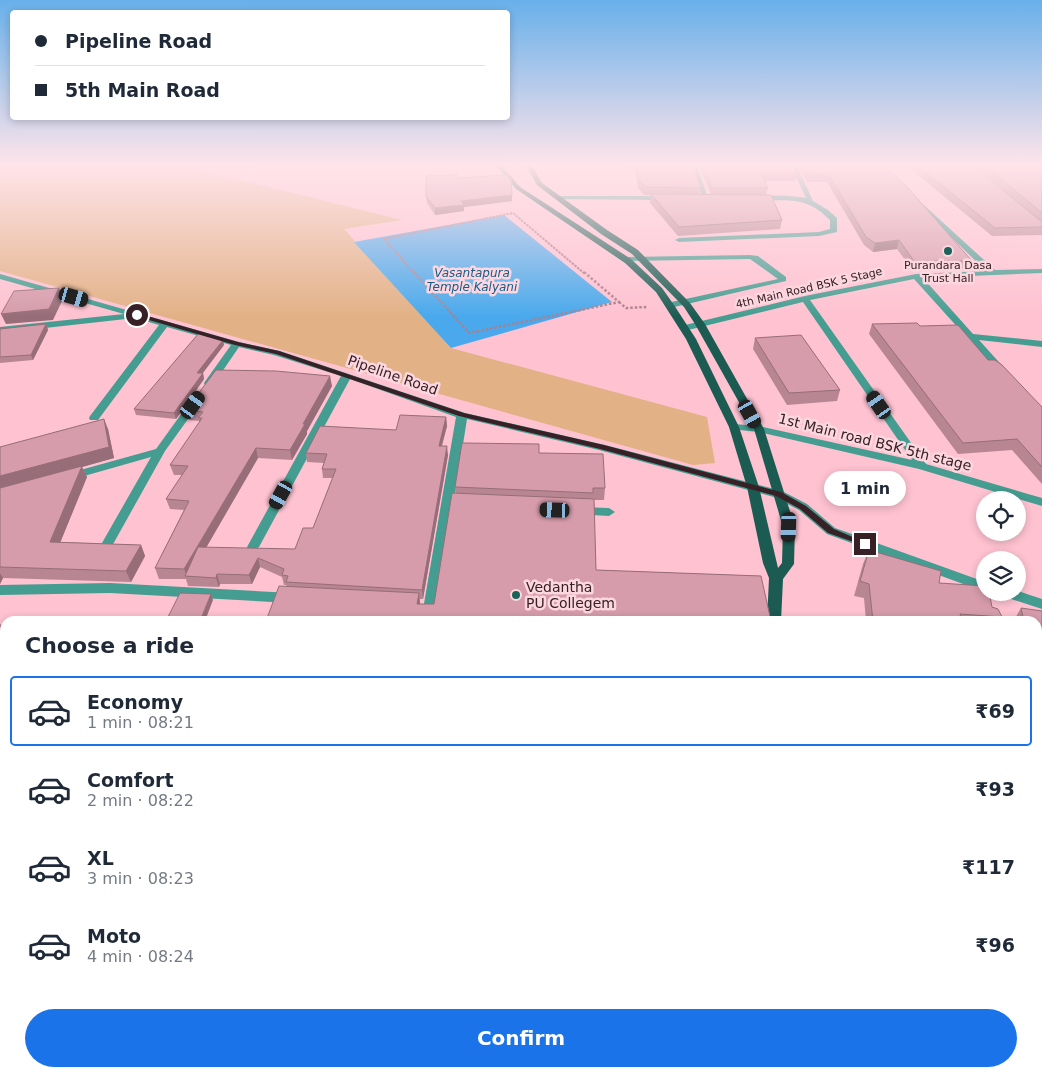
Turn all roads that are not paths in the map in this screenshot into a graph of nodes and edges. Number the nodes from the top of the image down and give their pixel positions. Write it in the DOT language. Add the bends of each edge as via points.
graph roads {
  1 [pos="561,216"];
  2 [pos="583,216"];
  3 [pos="831,216"];
  4 [pos="933,216"];
  5 [pos="679,240"];
  6 [pos="625,259"];
  7 [pos="642,259"];
  8 [pos="1042,271"];
  9 [pos="993,273"];
  10 [pos="0,276"];
  11 [pos="916,276"];
  12 [pos="804,299"];
  13 [pos="683,301"];
  14 [pos="670,305"];
  15 [pos="137,315"];
  16 [pos="165,323"];
  17 [pos="700,324"];
  18 [pos="684,328"];
  19 [pos="0,330"];
  20 [pos="970,336"];
  21 [pos="237,344"];
  22 [pos="1042,344"];
  23 [pos="347,375"];
  24 [pos="1007,377"];
  25 [pos="462,415"];
  26 [pos="94,418"];
  27 [pos="734,427"];
  28 [pos="759,429"];
  29 [pos="160,451"];
  30 [pos="922,466"];
  31 [pos="56,479"];
  32 [pos="754,487"];
  33 [pos="778,494"];
  34 [pos="1041,503"];
  35 [pos="571,510"];
  36 [pos="609,512"];
  37 [pos="108,543"];
  38 [pos="253,547"];
  39 [pos="776,578"];
  40 [pos="976,584"];
  41 [pos="0,590"];
  42 [pos="304,598"];
  43 [pos="1026,599"];
  44 [pos="1042,604"];
  45 [pos="427,616"];
  46 [pos="774,616"];
  1 -- 6 [label="main road"];
  2 -- 7 [label="main road"];
  3 -- 5 [label="street" via="834,230 819,234"];
  4 -- 9 [label="street"];
  6 -- 7 [label="street"];
  6 -- 14 [label="main road" via="659,290"];
  7 -- 13 [label="main road"];
  7 -- 13 [label="street" via="755,258 783,279"];
  8 -- 9 [label="street, 4th Main Road BSK 5 Stage"];
  9 -- 11 [label="street, 4th Main Road BSK 5 Stage"];
  10 -- 15 [label="street, Pipeline Road"];
  11 -- 12 [label="street, 4th Main Road BSK 5 Stage"];
  11 -- 20 [label="street"];
  12 -- 17 [label="street, 4th Main Road BSK 5 Stage"];
  12 -- 30 [label="street"];
  13 -- 14 [label="street"];
  13 -- 17 [label="main road"];
  14 -- 18 [label="main road"];
  15 -- 16 [label="street, Pipeline Road"];
  15 -- 19 [label="street"];
  16 -- 21 [label="street, Pipeline Road"];
  16 -- 26 [label="street"];
  17 -- 18 [label="street, 4th Main Road BSK 5 Stage"];
  17 -- 28 [label="main road"];
  18 -- 27 [label="main road"];
  20 -- 22 [label="street"];
  20 -- 24 [label="street"];
  21 -- 23 [label="street, Pipeline Road"];
  21 -- 29 [label="street"];
  23 -- 25 [label="street, Pipeline Road"];
  23 -- 38 [label="street"];
  25 -- 32 [label="street, Pipeline Road"];
  25 -- 45 [label="street" via="452,505 426,605"];
  27 -- 28 [label="street, 1st Main road BSK 5th stage"];
  27 -- 32 [label="main road"];
  28 -- 30 [label="street, 1st Main road BSK 5th stage"];
  28 -- 33 [label="main road"];
  29 -- 31 [label="street"];
  29 -- 37 [label="street"];
  30 -- 34 [label="street, 1st Main road BSK 5th stage"];
  32 -- 33 [label="street, Pipeline Road"];
  32 -- 39 [label="main road" via="768,563"];
  33 -- 39 [label="main road" via="789,527 788,564"];
  33 -- 40 [label="street, Pipeline Road" via="803,508 831,531"];
  35 -- 36 [label="street"];
  39 -- 46 [label="main road"];
  41 -- 42 [label="street" via="110,588"];
  43 -- 44 [label="street"];
}
